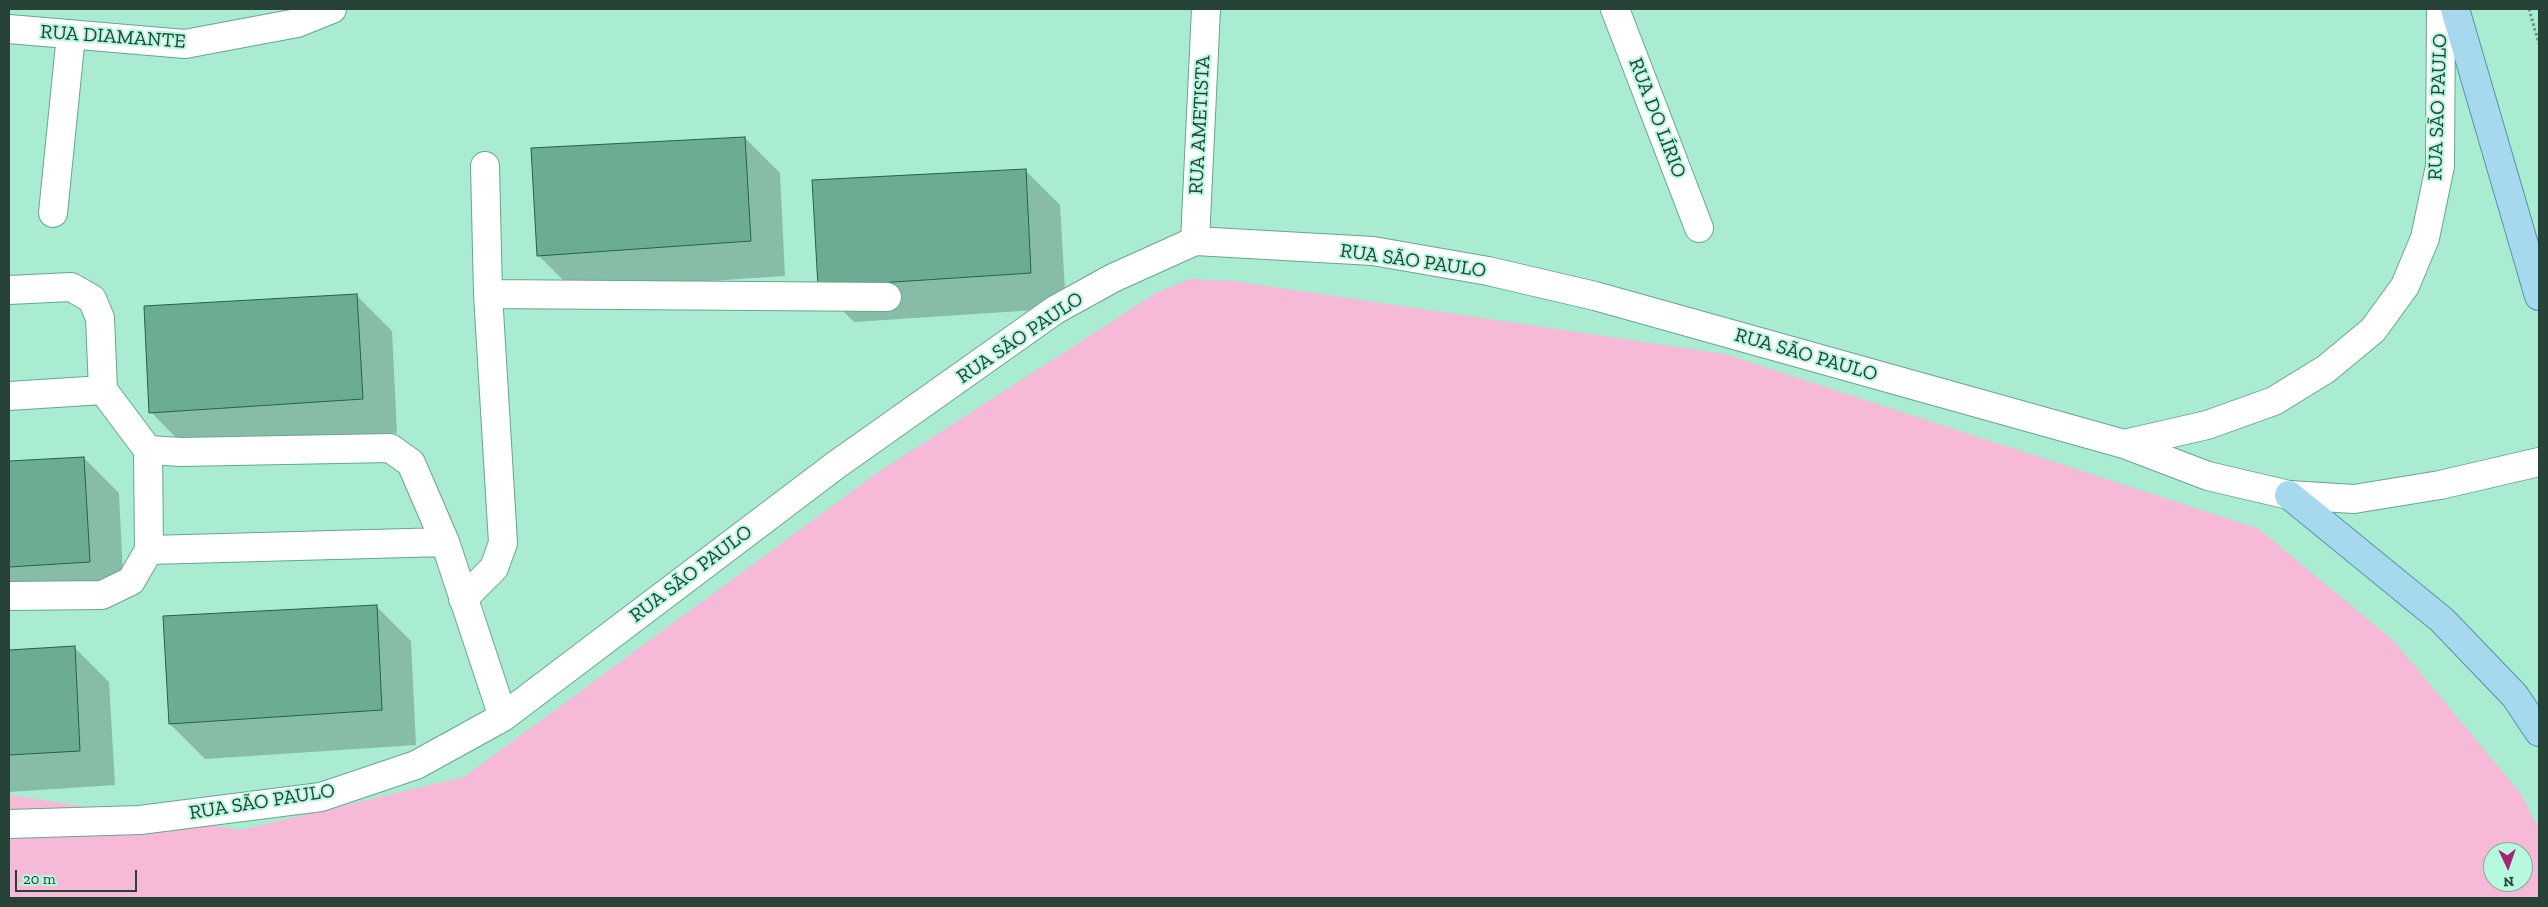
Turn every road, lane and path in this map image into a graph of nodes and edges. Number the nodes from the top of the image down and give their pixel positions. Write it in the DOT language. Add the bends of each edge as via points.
graph roads {
  1 [pos="332,9"];
  2 [pos="1206,9"];
  3 [pos="1615,9"];
  4 [pos="2441,9"];
  5 [pos="2455,9"];
  6 [pos="2530,9"];
  7 [pos="9,29"];
  8 [pos="71,34"];
  9 [pos="2539,44"];
  10 [pos="485,166"];
  11 [pos="53,213"];
  12 [pos="1699,228"];
  13 [pos="1195,241"];
  14 [pos="9,290"];
  15 [pos="488,294"];
  16 [pos="2539,296"];
  17 [pos="887,297"];
  18 [pos="103,390"];
  19 [pos="9,396"];
  20 [pos="2124,444"];
  21 [pos="148,450"];
  22 [pos="2539,462"];
  23 [pos="2288,495"];
  24 [pos="445,542"];
  25 [pos="150,550"];
  26 [pos="9,596"];
  27 [pos="463,598"];
  28 [pos="503,717"];
  29 [pos="2539,732"];
  30 [pos="9,824"];
  1 -- 8 [label="street, RUA DIAMANTE" via="297,23 185,44"];
  2 -- 13 [label="street, RUA AMETISTA"];
  3 -- 12 [label="street, RUA DO LÍRIO"];
  4 -- 20 [label="street, RUA SÃO PAULO" via="2440,166 2425,238 2406,286 2373,330 2326,369 2274,401 2207,426"];
  5 -- 16 [label="main road"];
  6 -- 9 [label="path"];
  7 -- 8 [label="street, RUA DIAMANTE"];
  8 -- 11 [label="street"];
  10 -- 15 [label="street"];
  13 -- 20 [label="street, RUA SÃO PAULO" via="1373,251 1488,271 1595,296"];
  13 -- 28 [label="street, RUA SÃO PAULO" via="1113,278 1055,310 836,465"];
  14 -- 18 [label="street" via="71,287 92,300 100,318"];
  15 -- 17 [label="street"];
  15 -- 27 [label="street" via="503,543 494,568"];
  18 -- 19 [label="street"];
  18 -- 21 [label="street"];
  20 -- 23 [label="street, RUA SÃO PAULO" via="2208,476"];
  21 -- 24 [label="street" via="390,448 411,463"];
  21 -- 25 [label="street"];
  22 -- 23 [label="street, RUA SÃO PAULO" via="2440,485 2354,499"];
  23 -- 29 [label="main road" via="2442,620 2515,696"];
  24 -- 25 [label="street"];
  24 -- 27 [label="street"];
  25 -- 26 [label="street" via="131,581 102,595"];
  27 -- 28 [label="street"];
  28 -- 30 [label="street, RUA SÃO PAULO" via="416,765 321,797 140,820"];
}
